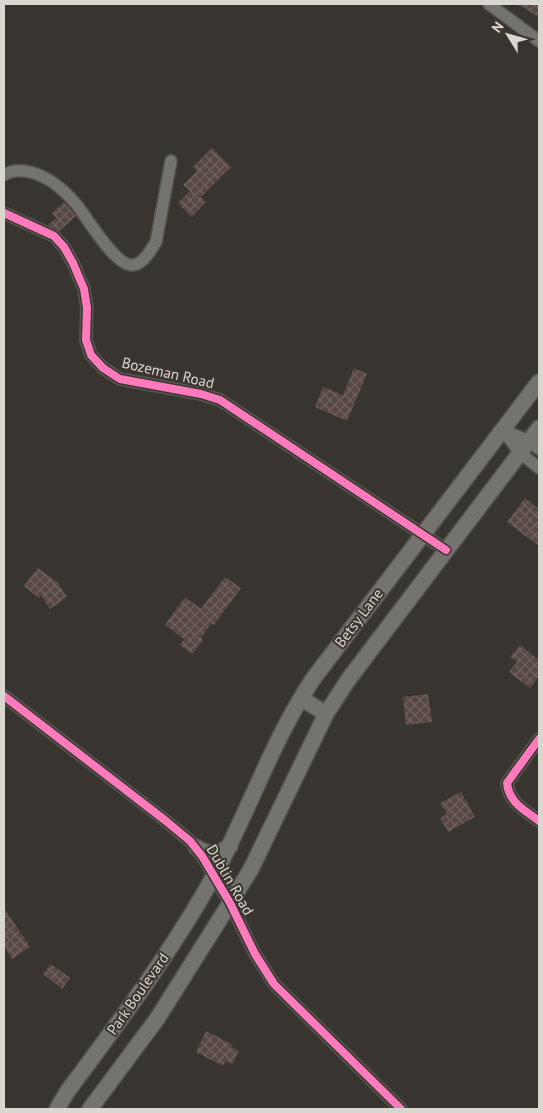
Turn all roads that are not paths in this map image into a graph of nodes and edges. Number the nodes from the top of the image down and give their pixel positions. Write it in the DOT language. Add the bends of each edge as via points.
graph roads {
  1 [pos="489,4"];
  2 [pos="539,41"];
  3 [pos="171,160"];
  4 [pos="4,175"];
  5 [pos="4,213"];
  6 [pos="539,382"];
  7 [pos="539,428"];
  8 [pos="503,430"];
  9 [pos="529,448"];
  10 [pos="539,468"];
  11 [pos="423,535"];
  12 [pos="446,550"];
  13 [pos="4,696"];
  14 [pos="301,698"];
  15 [pos="326,714"];
  16 [pos="539,739"];
  17 [pos="539,821"];
  18 [pos="230,846"];
  19 [pos="196,847"];
  20 [pos="214,875"];
  21 [pos="230,903"];
  22 [pos="57,1109"];
  23 [pos="90,1109"];
  24 [pos="401,1109"];
  1 -- 2 [label="street"];
  3 -- 4 [label="street" via="156,242 138,264 130,265 120,260 76,203 53,182 22,170"];
  5 -- 11 [label="street, Bozeman Road" via="54,236 64,247 84,289 86,340 91,355 103,368 120,379 220,400"];
  6 -- 8 [label="main road, Betsy Lane"];
  7 -- 9 [label="main road, Betsy Lane"];
  8 -- 9 [label="street"];
  8 -- 11 [label="main road, Betsy Lane"];
  9 -- 10 [label="street"];
  9 -- 12 [label="main road, Betsy Lane"];
  11 -- 12 [label="street, Bozeman Road"];
  11 -- 14 [label="main road, Betsy Lane"];
  12 -- 15 [label="main road, Betsy Lane" via="373,645"];
  13 -- 19 [label="street, Dublin Road"];
  14 -- 15 [label="main road"];
  14 -- 18 [label="main road, Betsy Lane"];
  15 -- 21 [label="main road, Betsy Lane" via="251,869"];
  16 -- 17 [label="street" via="507,783 508,794"];
  18 -- 19 [label="main road" via="213,853"];
  18 -- 20 [label="main road, Betsy Lane"];
  19 -- 20 [label="street, Dublin Road"];
  20 -- 21 [label="street, Dublin Road"];
  20 -- 22 [label="main road, Park Boulevard" via="140,994"];
  21 -- 23 [label="main road, Park Boulevard" via="157,1019"];
  21 -- 24 [label="street, Dublin Road" via="274,984"];
}
